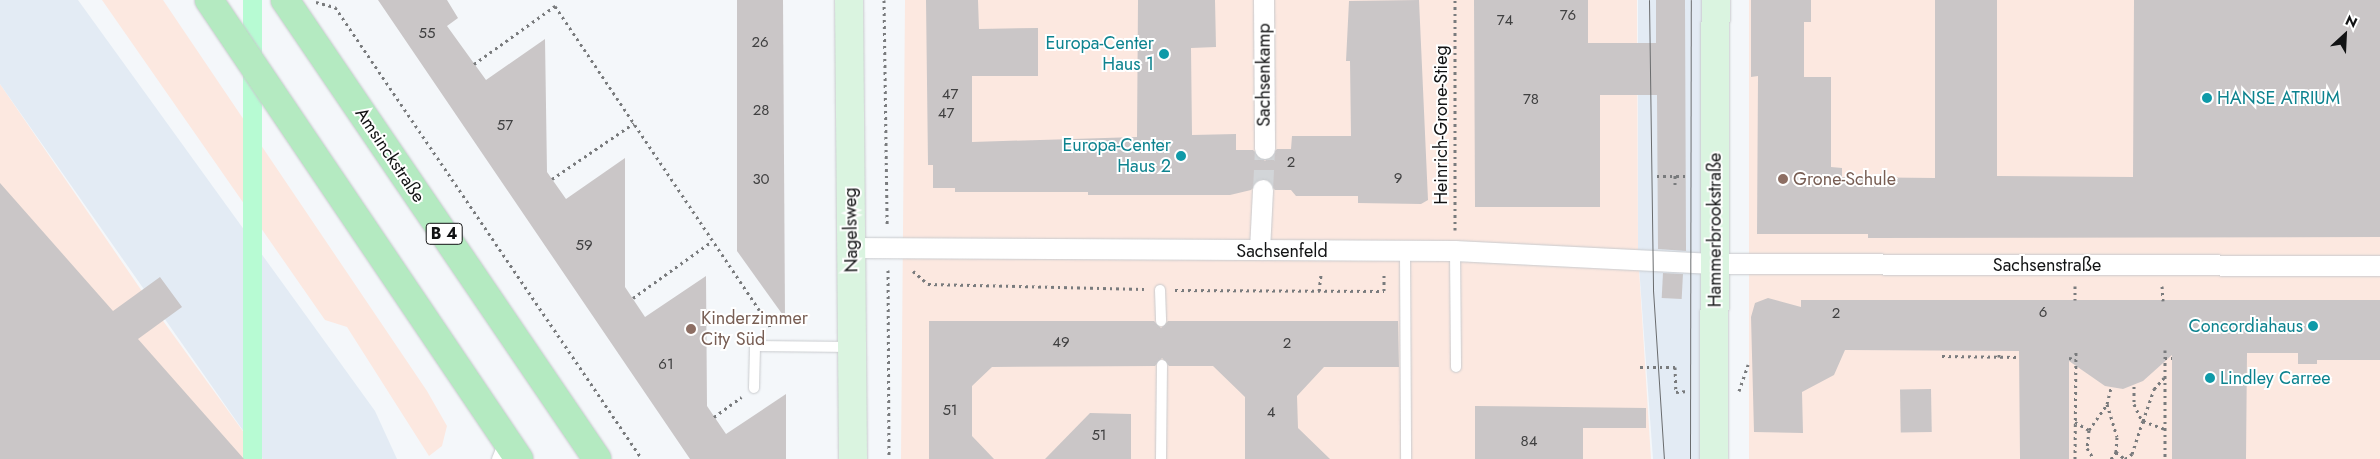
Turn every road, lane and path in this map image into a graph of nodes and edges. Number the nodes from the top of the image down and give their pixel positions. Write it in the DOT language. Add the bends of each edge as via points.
graph roads {
  1 [pos="209,0"];
  2 [pos="330,0"];
  3 [pos="849,0"];
  4 [pos="1264,0"];
  5 [pos="1455,0"];
  6 [pos="1716,0"];
  7 [pos="288,5"];
  8 [pos="335,7"];
  9 [pos="474,64"];
  10 [pos="634,123"];
  11 [pos="1265,149"];
  12 [pos="1657,176"];
  13 [pos="1675,176"];
  14 [pos="1685,176"];
  15 [pos="552,179"];
  16 [pos="1675,184"];
  17 [pos="1263,190"];
  18 [pos="711,242"];
  19 [pos="850,248"];
  20 [pos="888,250"];
  21 [pos="1260,250"];
  22 [pos="1405,251"];
  23 [pos="1454,251"];
  24 [pos="1714,264"];
  25 [pos="2380,266"];
  26 [pos="1384,274"];
  27 [pos="1160,290"];
  28 [pos="633,298"];
  29 [pos="1161,321"];
  30 [pos="784,346"];
  31 [pos="853,347"];
  32 [pos="2076,350"];
  33 [pos="2165,350"];
  34 [pos="2000,351"];
  35 [pos="1942,356"];
  36 [pos="1999,357"];
  37 [pos="2020,357"];
  38 [pos="2069,358"];
  39 [pos="2165,358"];
  40 [pos="2172,358"];
  41 [pos="2076,359"];
  42 [pos="1748,365"];
  43 [pos="1162,366"];
  44 [pos="1456,367"];
  45 [pos="1640,367"];
  46 [pos="2165,378"];
  47 [pos="2134,386"];
  48 [pos="754,388"];
  49 [pos="2111,388"];
  50 [pos="1743,390"];
  51 [pos="1696,391"];
  52 [pos="2107,404"];
  53 [pos="714,417"];
  54 [pos="2142,421"];
  55 [pos="2075,422"];
  56 [pos="2165,429"];
  57 [pos="2089,430"];
  58 [pos="507,452"];
  59 [pos="2116,452"];
  60 [pos="597,459"];
  61 [pos="642,459"];
  62 [pos="853,459"];
  63 [pos="1161,459"];
  64 [pos="1406,459"];
  65 [pos="1714,459"];
  66 [pos="2075,459"];
  67 [pos="2094,459"];
  68 [pos="2111,459"];
  69 [pos="2125,459"];
  70 [pos="2165,459"];
  1 -- 58 [label="main road"];
  2 -- 8 [label="path"];
  3 -- 19 [label="street, Nagelsweg"];
  4 -- 11 [label="street, Sachsenkamp"];
  5 -- 23 [label="path, Heinrich-Grone-Stieg"];
  6 -- 24 [label="street, Hammerbrookstraße"];
  7 -- 8 [label="path" via="326,1"];
  7 -- 60 [label="main road, Amsinckstraße / B 4"];
  8 -- 61 [label="path"];
  9 -- 10 [label="path" via="555,6"];
  10 -- 15 [label="path"];
  10 -- 18 [label="path"];
  12 -- 13 [label="path"];
  13 -- 14 [label="path"];
  13 -- 16 [label="path"];
  17 -- 21 [label="street"];
  18 -- 28 [label="path"];
  18 -- 30 [label="path"];
  19 -- 20 [label="street, Sachsenfeld"];
  19 -- 31 [label="street, Nagelsweg"];
  20 -- 21 [label="street, Sachsenfeld"];
  20 -- 27 [label="path" via="928,284"];
  21 -- 22 [label="street, Sachsenfeld"];
  22 -- 23 [label="street, Sachsenfeld"];
  22 -- 64 [label="lane"];
  23 -- 24 [label="street, Sachsenfeld"];
  23 -- 44 [label="lane"];
  24 -- 25 [label="street, Sachsenstraße"];
  24 -- 65 [label="street, Hammerbrookstraße"];
  26 -- 27 [label="path" via="1384,292"];
  27 -- 29 [label="lane"];
  30 -- 31 [label="lane"];
  30 -- 48 [label="lane" via="755,346"];
  31 -- 62 [label="street, Nagelsweg"];
  32 -- 41 [label="path"];
  33 -- 39 [label="path"];
  34 -- 36 [label="path"];
  35 -- 36 [label="path"];
  36 -- 37 [label="path"];
  38 -- 41 [label="path"];
  39 -- 40 [label="path"];
  39 -- 46 [label="path"];
  41 -- 55 [label="path"];
  42 -- 50 [label="path"];
  43 -- 63 [label="lane"];
  45 -- 51 [label="path" via="1675,367 1676,392"];
  46 -- 54 [label="path" via="2154,389"];
  46 -- 56 [label="path"];
  47 -- 54 [label="path" via="2134,404"];
  48 -- 53 [label="path"];
  49 -- 52 [label="path"];
  52 -- 57 [label="path"];
  52 -- 59 [label="path" via="2117,437"];
  54 -- 56 [label="path"];
  54 -- 69 [label="path" via="2132,454"];
  55 -- 57 [label="path"];
  55 -- 66 [label="path"];
  56 -- 70 [label="path"];
  57 -- 67 [label="path" via="2087,448"];
  59 -- 68 [label="path"];
  59 -- 69 [label="path"];
}
